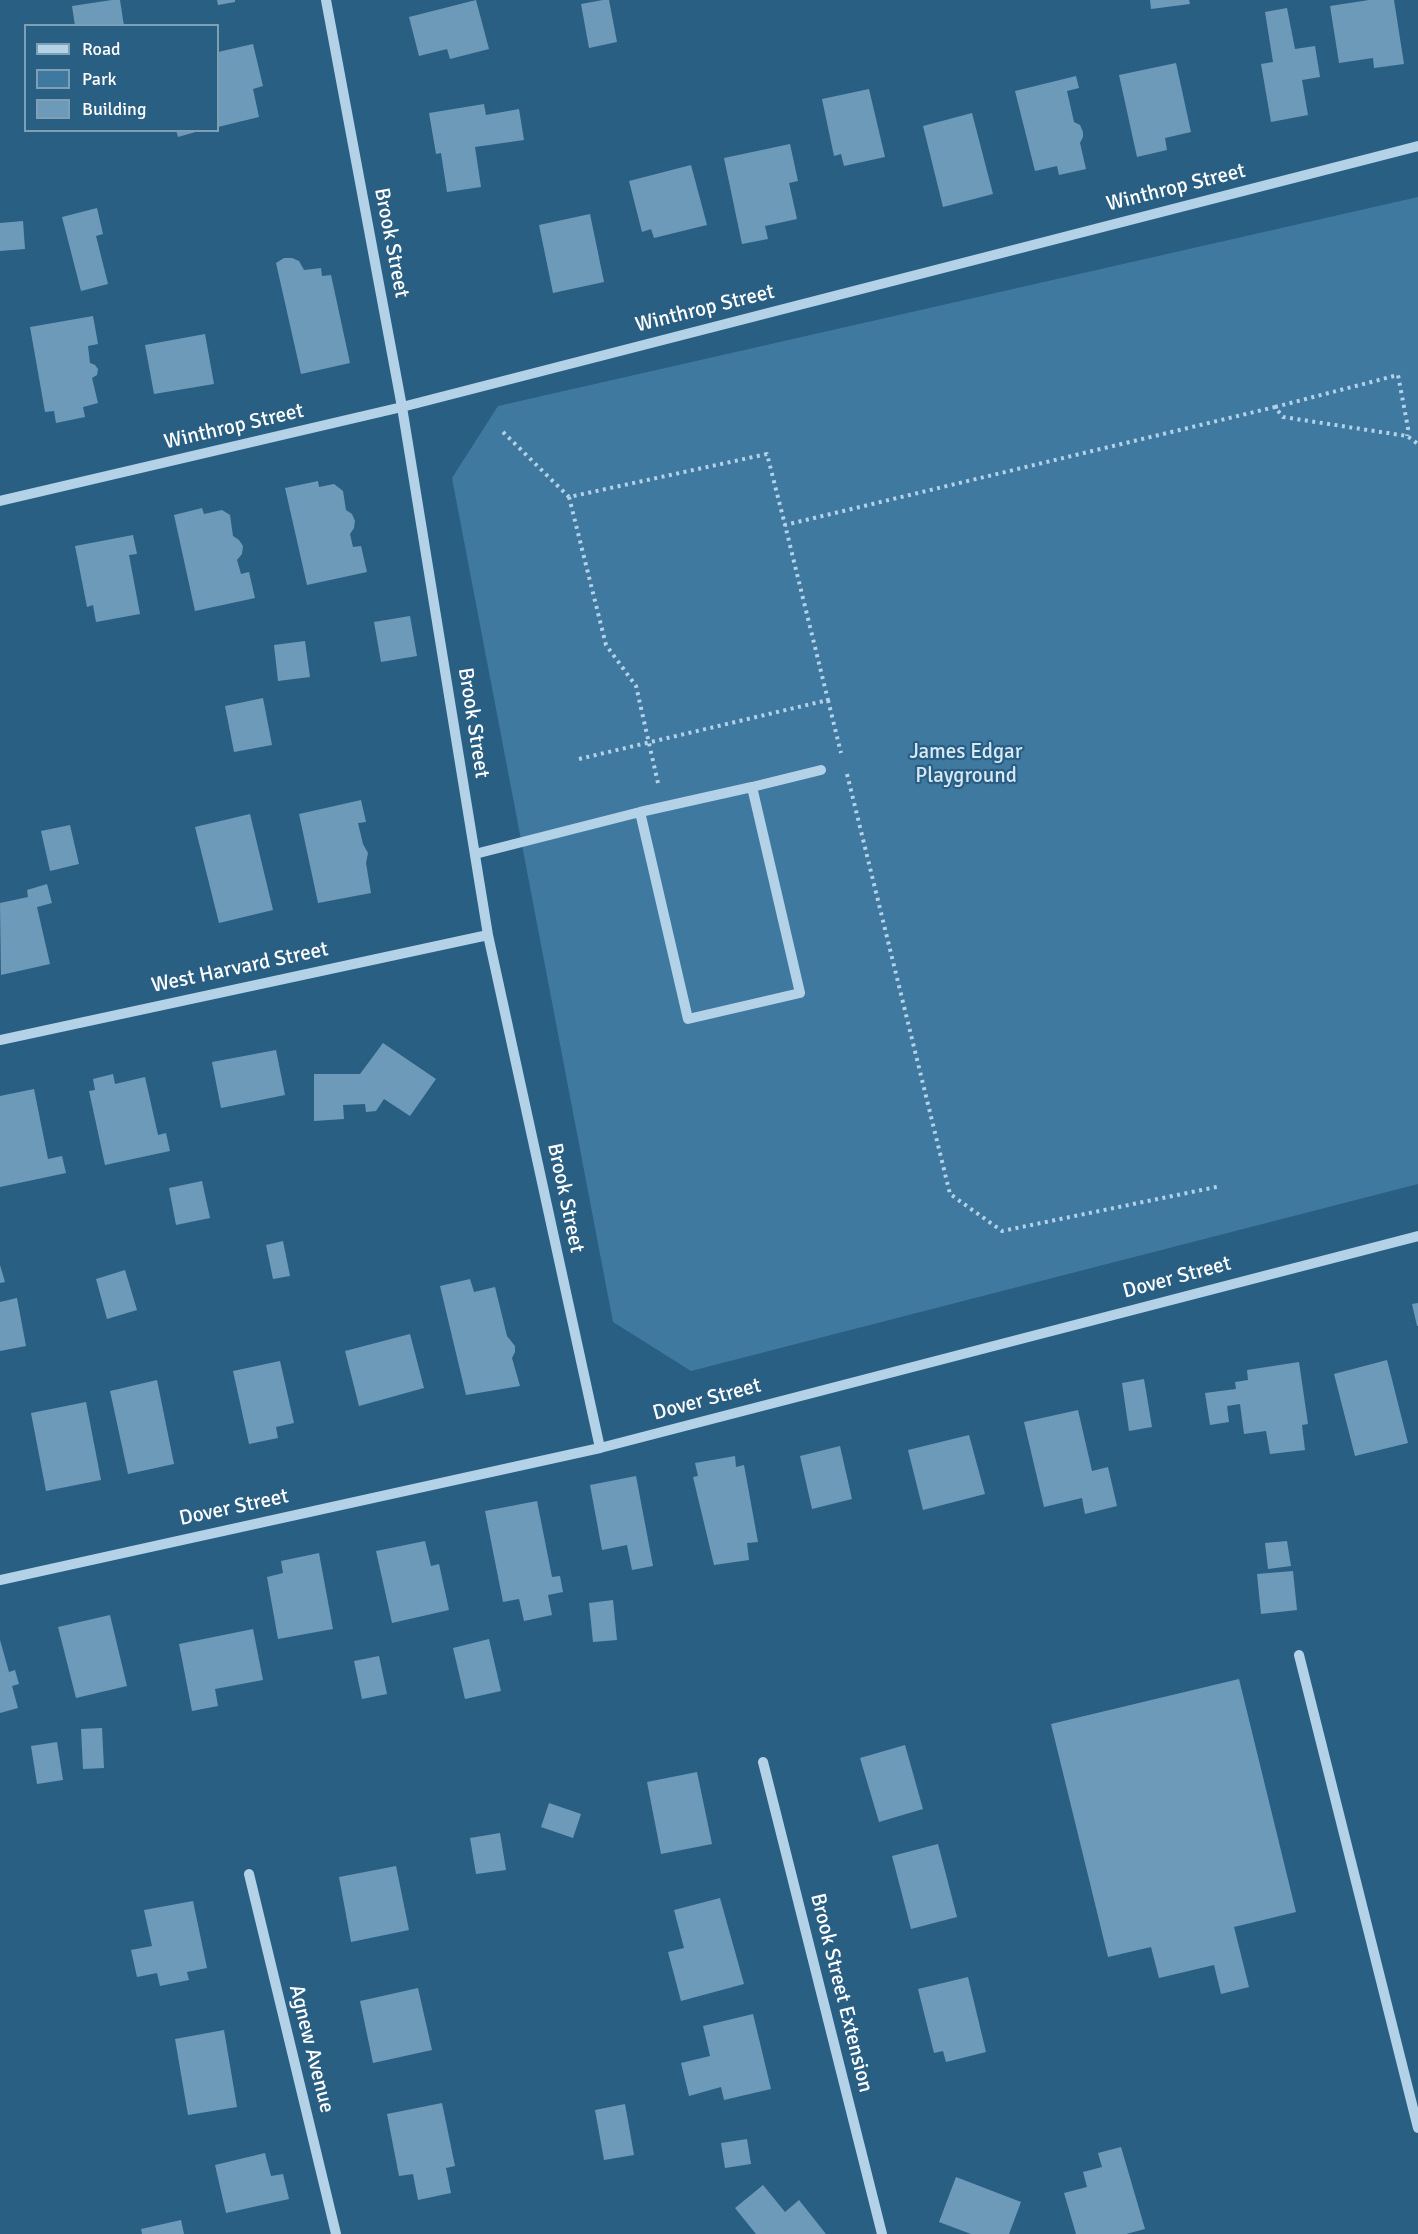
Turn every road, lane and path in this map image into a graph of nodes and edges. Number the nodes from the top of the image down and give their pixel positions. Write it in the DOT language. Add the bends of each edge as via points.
graph roads {
  1 [pos="326,0"];
  2 [pos="1418,146"];
  3 [pos="402,407"];
  4 [pos="1275,407"];
  5 [pos="503,432"];
  6 [pos="1407,436"];
  7 [pos="1418,444"];
  8 [pos="569,497"];
  9 [pos="0,501"];
  10 [pos="785,525"];
  11 [pos="828,700"];
  12 [pos="650,742"];
  13 [pos="841,754"];
  14 [pos="579,759"];
  15 [pos="844,765"];
  16 [pos="821,770"];
  17 [pos="658,786"];
  18 [pos="752,787"];
  19 [pos="640,812"];
  20 [pos="474,854"];
  21 [pos="488,934"];
  22 [pos="0,1040"];
  23 [pos="1221,1186"];
  24 [pos="1418,1236"];
  25 [pos="600,1448"];
  26 [pos="0,1580"];
  27 [pos="1299,1655"];
  28 [pos="763,1762"];
  29 [pos="249,1874"];
  30 [pos="1418,2128"];
  31 [pos="336,2234"];
  32 [pos="882,2234"];
  1 -- 3 [label="street, Brook Street"];
  2 -- 3 [label="street, Winthrop Street"];
  3 -- 9 [label="street, Winthrop Street"];
  3 -- 20 [label="street, Brook Street"];
  4 -- 6 [label="path" via="1283,417"];
  4 -- 6 [label="path" via="1398,375"];
  4 -- 10 [label="path"];
  5 -- 8 [label="path"];
  6 -- 7 [label="path"];
  8 -- 10 [label="path" via="767,454"];
  8 -- 12 [label="path" via="606,645 636,686"];
  10 -- 11 [label="path"];
  11 -- 12 [label="path"];
  11 -- 13 [label="path"];
  12 -- 14 [label="path"];
  12 -- 17 [label="path"];
  15 -- 23 [label="path" via="950,1194 1002,1231"];
  16 -- 18 [label="street"];
  18 -- 19 [label="street"];
  18 -- 19 [label="street" via="800,993 688,1019"];
  19 -- 20 [label="street"];
  20 -- 21 [label="street, Brook Street"];
  21 -- 22 [label="street, West Harvard Street"];
  21 -- 25 [label="street, Brook Street"];
  24 -- 25 [label="street, Dover Street"];
  25 -- 26 [label="street, Dover Street"];
  27 -- 30 [label="street"];
  28 -- 32 [label="street, Brook Street Extension"];
  29 -- 31 [label="street, Agnew Avenue"];
}
